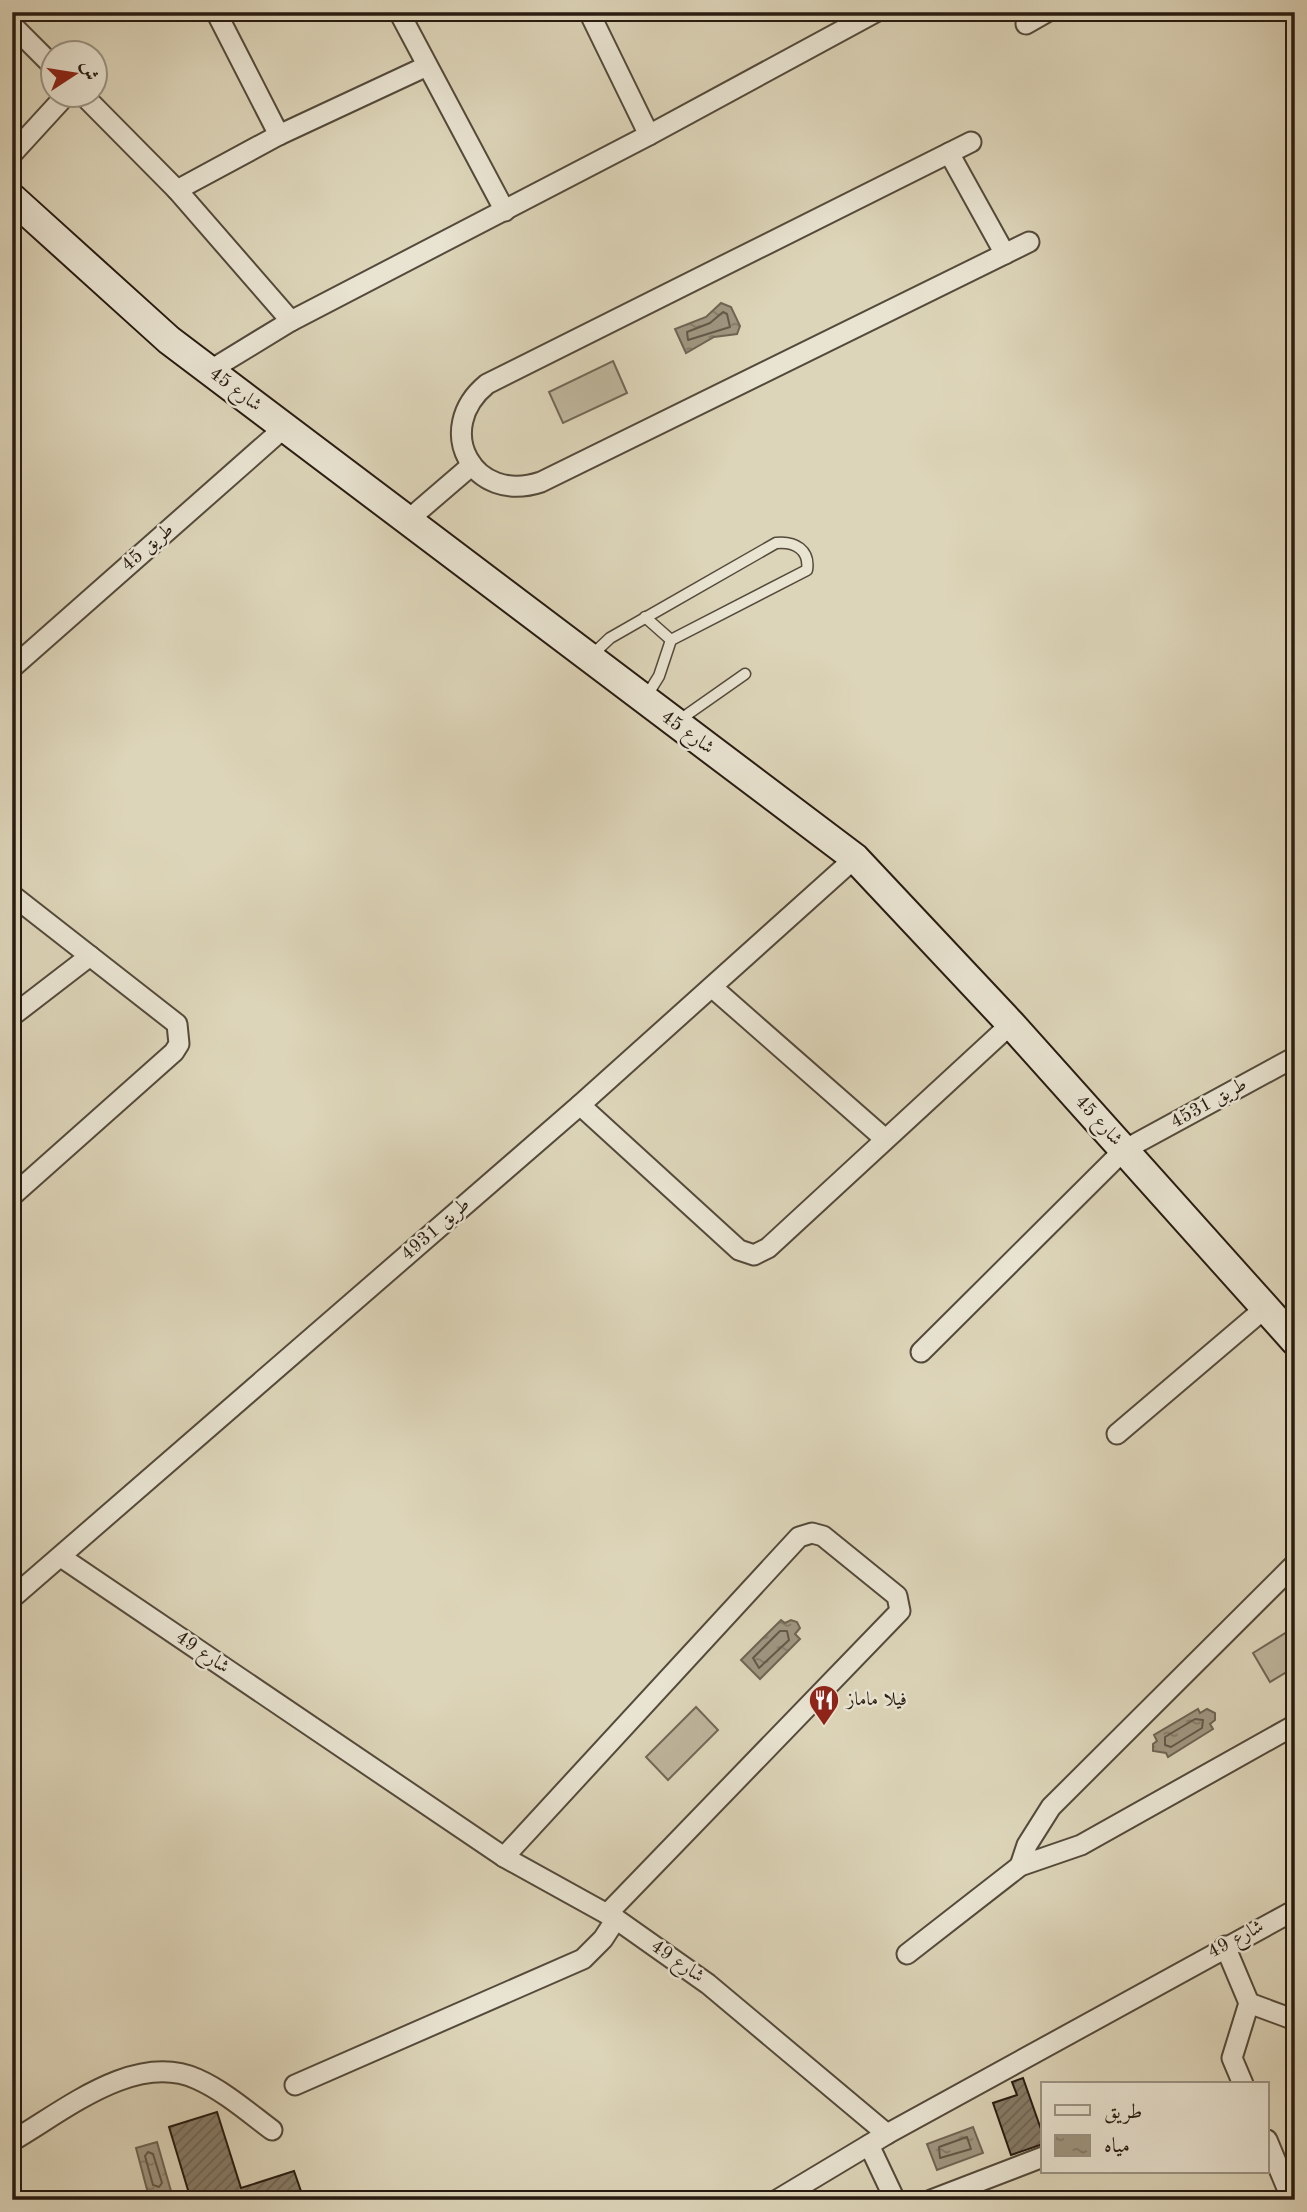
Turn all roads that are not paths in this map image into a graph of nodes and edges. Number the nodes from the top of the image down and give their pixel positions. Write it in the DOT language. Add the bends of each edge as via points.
graph roads {
  1 [pos="216,12"];
  2 [pos="399,12"];
  3 [pos="589,12"];
  4 [pos="876,12"];
  5 [pos="1046,12"];
  6 [pos="1026,24"];
  7 [pos="12,25"];
  8 [pos="38,51"];
  9 [pos="427,66"];
  10 [pos="54,108"];
  11 [pos="96,108"];
  12 [pos="279,135"];
  13 [pos="649,135"];
  14 [pos="971,142"];
  15 [pos="949,153"];
  16 [pos="12,154"];
  17 [pos="177,190"];
  18 [pos="12,198"];
  19 [pos="505,211"];
  20 [pos="1029,242"];
  21 [pos="1005,254"];
  22 [pos="291,321"];
  23 [pos="209,370"];
  24 [pos="284,428"];
  25 [pos="472,465"];
  26 [pos="408,520"];
  27 [pos="645,617"];
  28 [pos="671,640"];
  29 [pos="590,658"];
  30 [pos="12,668"];
  31 [pos="745,674"];
  32 [pos="644,701"];
  33 [pos="675,723"];
  34 [pos="855,858"];
  35 [pos="12,895"];
  36 [pos="90,956"];
  37 [pos="713,988"];
  38 [pos="12,1016"];
  39 [pos="1011,1024"];
  40 [pos="1295,1057"];
  41 [pos="580,1105"];
  42 [pos="885,1139"];
  43 [pos="1124,1150"];
  44 [pos="12,1196"];
  45 [pos="1264,1308"];
  46 [pos="1295,1341"];
  47 [pos="921,1352"];
  48 [pos="1117,1434"];
  49 [pos="61,1557"];
  50 [pos="1295,1564"];
  51 [pos="12,1598"];
  52 [pos="1295,1725"];
  53 [pos="504,1857"];
  54 [pos="1020,1866"];
  55 [pos="1295,1910"];
  56 [pos="612,1916"];
  57 [pos="1225,1946"];
  58 [pos="907,1954"];
  59 [pos="1249,2003"];
  60 [pos="1295,2020"];
  61 [pos="1242,2082"];
  62 [pos="295,2085"];
  63 [pos="272,2130"];
  64 [pos="887,2134"];
  65 [pos="12,2141"];
  66 [pos="1268,2142"];
  67 [pos="869,2145"];
  68 [pos="1041,2158"];
  69 [pos="777,2200"];
  70 [pos="895,2200"];
  71 [pos="931,2200"];
  72 [pos="1292,2200"];
  1 -- 12 [label="street"];
  2 -- 9 [label="street"];
  3 -- 13 [label="street"];
  4 -- 13 [label="street"];
  5 -- 6 [label="street"];
  7 -- 8 [label="street"];
  9 -- 12 [label="street"];
  9 -- 19 [label="street"];
  10 -- 16 [label="street"];
  11 -- 17 [label="street"];
  12 -- 17 [label="street"];
  13 -- 19 [label="street"];
  14 -- 15 [label="street"];
  15 -- 21 [label="street"];
  15 -- 25 [label="street" via="487,384 475,394 461,421 461,437"];
  17 -- 22 [label="street"];
  18 -- 23 [label="street, شارع 45" via="150,324"];
  19 -- 22 [label="street"];
  20 -- 21 [label="street"];
  21 -- 25 [label="street" via="541,482 511,488 496,484"];
  22 -- 23 [label="street"];
  23 -- 24 [label="street, شارع 45"];
  24 -- 26 [label="street, شارع 45"];
  24 -- 30 [label="street, طريق 45"];
  25 -- 26 [label="street"];
  26 -- 29 [label="street, شارع 45"];
  27 -- 28 [label="lane"];
  27 -- 28 [label="lane" via="776,543 787,542 804,551 807,570"];
  27 -- 29 [label="lane" via="610,638"];
  28 -- 32 [label="lane" via="659,676"];
  29 -- 32 [label="street, شارع 45"];
  31 -- 33 [label="lane"];
  32 -- 33 [label="street, شارع 45"];
  33 -- 34 [label="street, شارع 45"];
  34 -- 37 [label="street, طريق 4931"];
  34 -- 39 [label="street, شارع 45"];
  35 -- 36 [label="street"];
  36 -- 38 [label="street"];
  36 -- 44 [label="street" via="177,1024 179,1044"];
  37 -- 41 [label="street, طريق 4931"];
  37 -- 42 [label="street"];
  39 -- 42 [label="street"];
  39 -- 43 [label="street, شارع 45"];
  40 -- 43 [label="street, طريق 4531"];
  41 -- 42 [label="street" via="739,1250 754,1255 768,1248"];
  41 -- 49 [label="street, طريق 4931"];
  43 -- 45 [label="street, شارع 45"];
  43 -- 47 [label="street, طريق 4531"];
  45 -- 46 [label="street, شارع 45"];
  45 -- 48 [label="street"];
  49 -- 51 [label="street, طريق 4931"];
  49 -- 53 [label="street, شارع 49"];
  50 -- 54 [label="street" via="1051,1807 1027,1844"];
  52 -- 54 [label="street" via="1081,1845"];
  53 -- 56 [label="street, شارع 49"];
  53 -- 56 [label="street" via="799,1538 812,1533 823,1536 897,1596 900,1611"];
  54 -- 58 [label="street"];
  55 -- 57 [label="street, شارع 49"];
  56 -- 62 [label="street" via="603,1939 583,1959"];
  56 -- 64 [label="street, شارع 49" via="708,1984"];
  57 -- 59 [label="street"];
  57 -- 64 [label="street, شارع 49"];
  59 -- 60 [label="street"];
  59 -- 61 [label="street" via="1232,2058"];
  63 -- 65 [label="street" via="194,2077 145,2072 121,2078"];
  64 -- 67 [label="street"];
  66 -- 72 [label="street"];
  67 -- 69 [label="street"];
  67 -- 70 [label="street"];
  68 -- 71 [label="street"];
}
